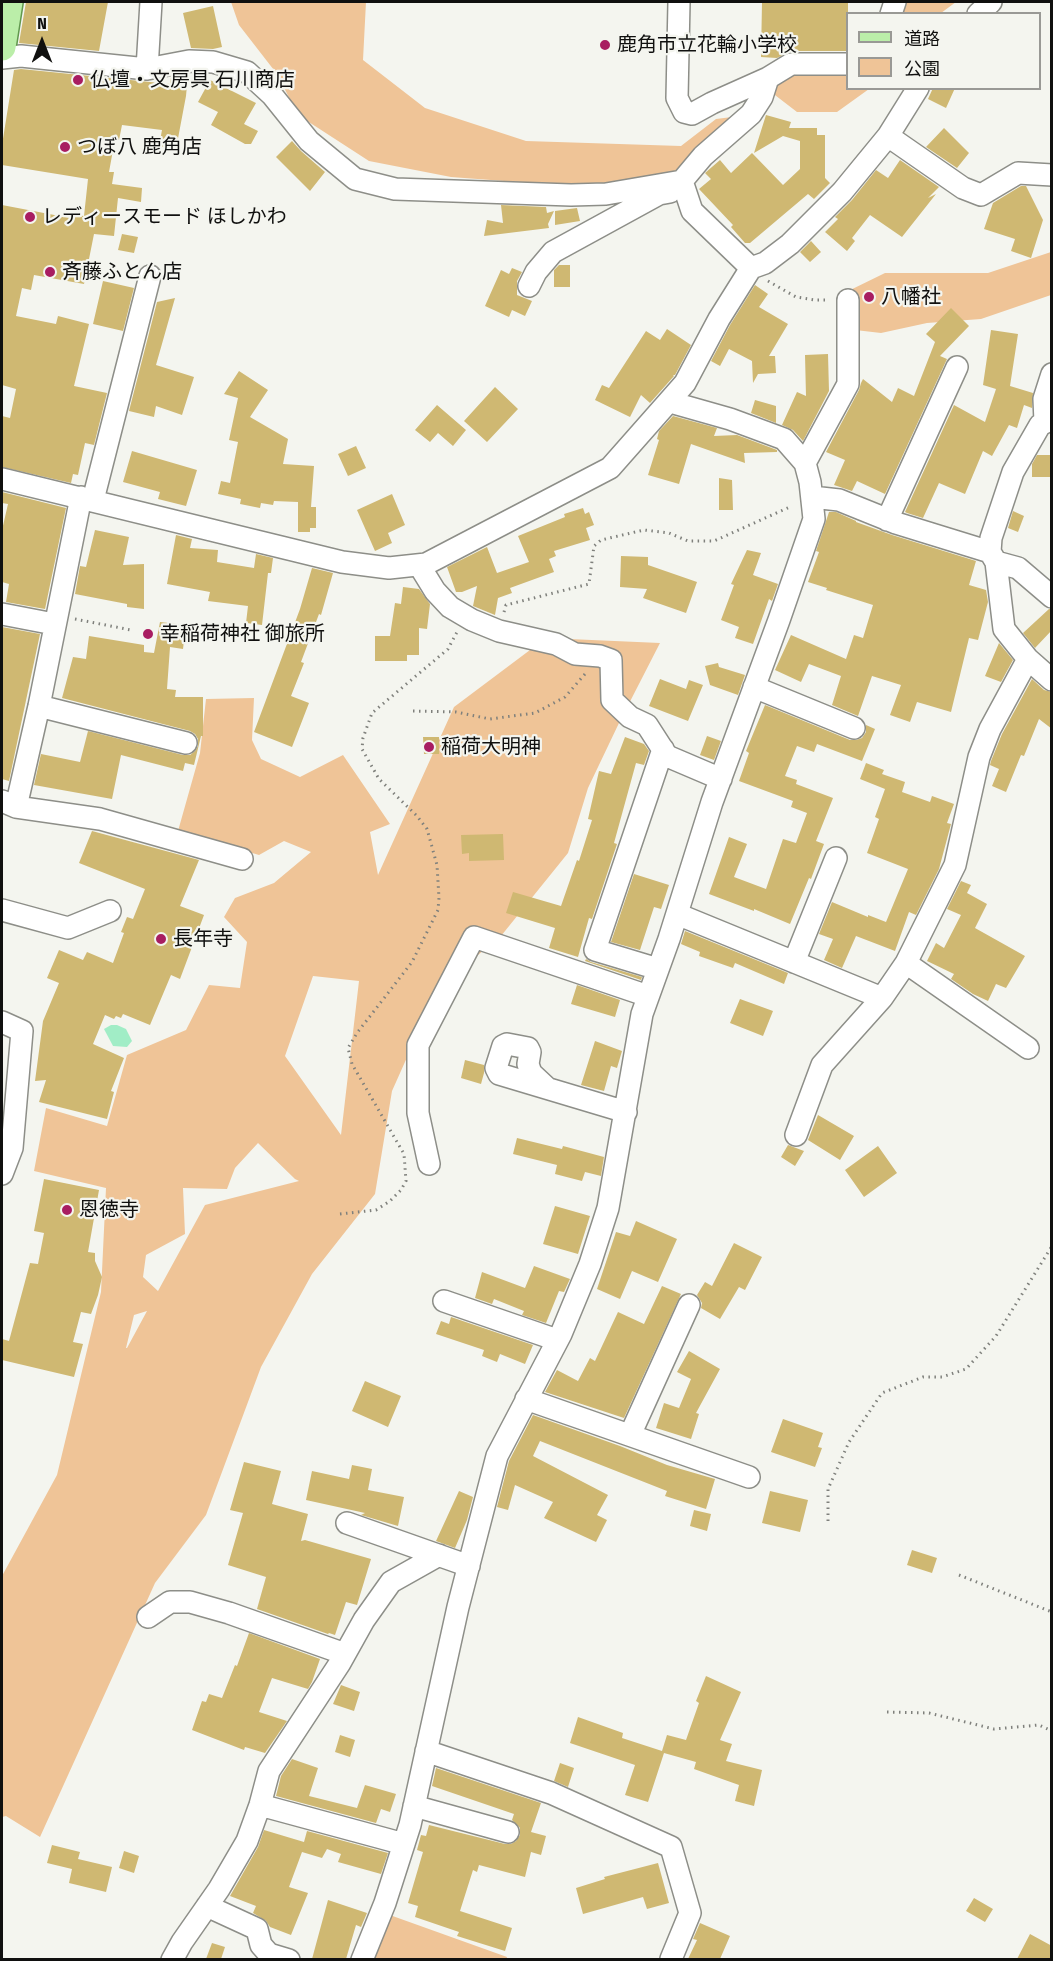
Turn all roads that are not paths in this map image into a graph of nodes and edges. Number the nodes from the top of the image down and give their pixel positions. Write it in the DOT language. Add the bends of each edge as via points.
graph roads {
  1 [pos="9,2"];
  2 [pos="151,2"];
  3 [pos="679,2"];
  4 [pos="2,47"];
  5 [pos="2,58"];
  6 [pos="846,64"];
  7 [pos="147,69"];
  8 [pos="768,78"];
  9 [pos="917,90"];
  10 [pos="888,136"];
  11 [pos="1052,175"];
  12 [pos="683,185"];
  13 [pos="751,268"];
  14 [pos="150,276"];
  15 [pos="529,286"];
  16 [pos="848,300"];
  17 [pos="957,367"];
  18 [pos="1052,374"];
  19 [pos="670,402"];
  20 [pos="1048,421"];
  21 [pos="805,463"];
  22 [pos="2,479"];
  23 [pos="812,497"];
  24 [pos="87,499"];
  25 [pos="887,519"];
  26 [pos="993,557"];
  27 [pos="419,564"];
  28 [pos="1052,597"];
  29 [pos="2,614"];
  30 [pos="54,624"];
  31 [pos="1028,659"];
  32 [pos="1052,680"];
  33 [pos="754,687"];
  34 [pos="39,706"];
  35 [pos="854,728"];
  36 [pos="186,743"];
  37 [pos="663,749"];
  38 [pos="721,779"];
  39 [pos="9,804"];
  40 [pos="836,858"];
  41 [pos="242,859"];
  42 [pos="2,910"];
  43 [pos="110,912"];
  44 [pos="676,914"];
  45 [pos="794,962"];
  46 [pos="906,963"];
  47 [pos="658,969"];
  48 [pos="648,996"];
  49 [pos="882,998"];
  50 [pos="2,1022"];
  51 [pos="1028,1048"];
  52 [pos="547,1088"];
  53 [pos="626,1112"];
  54 [pos="8,1134"];
  55 [pos="796,1135"];
  56 [pos="429,1164"];
  57 [pos="2,1174"];
  58 [pos="444,1301"];
  59 [pos="689,1305"];
  60 [pos="557,1340"];
  61 [pos="526,1399"];
  62 [pos="630,1435"];
  63 [pos="749,1477"];
  64 [pos="347,1523"];
  65 [pos="439,1555"];
  66 [pos="469,1566"];
  67 [pos="148,1617"];
  68 [pos="345,1654"];
  69 [pos="426,1751"];
  70 [pos="260,1805"];
  71 [pos="414,1806"];
  72 [pos="508,1832"];
  73 [pos="404,1844"];
  74 [pos="207,1906"];
  75 [pos="172,1959"];
  76 [pos="289,1959"];
  77 [pos="363,1959"];
  78 [pos="671,1959"];
  1 -- 4 [label="main road"];
  2 -- 7 [label="street"];
  3 -- 8 [label="street" via="677,98 684,112 692,114"];
  5 -- 7 [label="street" via="21,56"];
  6 -- 8 [label="street" via="790,64"];
  7 -- 12 [label="street" via="189,61 213,62 247,72 272,95 309,141 355,179 395,189 606,194"];
  8 -- 12 [label="street" via="751,114 703,156"];
  9 -- 10 [label="street"];
  10 -- 11 [label="street" via="963,188 981,195 1018,173"];
  10 -- 13 [label="street" via="842,192 790,244"];
  12 -- 13 [label="street" via="692,211"];
  12 -- 15 [label="street" via="553,252"];
  13 -- 19 [label="street" via="718,319 685,383"];
  14 -- 24 [label="street"];
  16 -- 21 [label="street" via="848,384"];
  17 -- 25 [label="street"];
  18 -- 20 [label="street" via="1044,399"];
  19 -- 21 [label="street" via="784,439"];
  19 -- 27 [label="street" via="610,468 426,564"];
  20 -- 26 [label="street" via="1040,425 1012,472 991,538"];
  21 -- 23 [label="street"];
  22 -- 24 [label="street"];
  23 -- 25 [label="street" via="839,500"];
  23 -- 33 [label="street" via="814,519"];
  24 -- 27 [label="street" via="342,562 389,568"];
  24 -- 30 [label="street"];
  25 -- 26 [label="street"];
  26 -- 28 [label="street" via="1018,568"];
  26 -- 31 [label="street" via="1004,629"];
  27 -- 37 [label="street" via="435,591 472,621 555,644 575,654 611,660 612,700 630,717 647,725"];
  29 -- 30 [label="street"];
  30 -- 34 [label="street"];
  31 -- 32 [label="street"];
  31 -- 46 [label="street" via="986,738 955,865"];
  33 -- 35 [label="street"];
  33 -- 38 [label="street"];
  34 -- 36 [label="street"];
  34 -- 39 [label="street"];
  37 -- 38 [label="street" via="667,756"];
  37 -- 47 [label="street" via="595,950"];
  38 -- 44 [label="street"];
  39 -- 41 [label="street" via="100,819"];
  40 -- 45 [label="street"];
  42 -- 43 [label="street" via="68,928"];
  44 -- 45 [label="street"];
  44 -- 47 [label="street"];
  45 -- 49 [label="street"];
  46 -- 49 [label="street"];
  46 -- 51 [label="street"];
  47 -- 48 [label="street"];
  48 -- 53 [label="street"];
  48 -- 56 [label="street" via="474,937 418,1045 418,1113"];
  49 -- 55 [label="street" via="822,1065"];
  50 -- 54 [label="street" via="22,1030"];
  52 -- 53 [label="street"];
  53 -- 60 [label="street" via="608,1208 590,1264"];
  54 -- 57 [label="street" via="12,1148"];
  58 -- 60 [label="street"];
  59 -- 62 [label="street"];
  60 -- 61 [label="street"];
  61 -- 62 [label="street"];
  61 -- 66 [label="street" via="497,1456"];
  62 -- 63 [label="street"];
  64 -- 65 [label="street"];
  65 -- 66 [label="street"];
  65 -- 68 [label="street" via="391,1582"];
  66 -- 69 [label="street"];
  67 -- 68 [label="street" via="170,1602 190,1602"];
  68 -- 70 [label="street" via="268,1771"];
  69 -- 71 [label="street"];
  69 -- 78 [label="street" via="551,1793 671,1847 690,1913"];
  70 -- 73 [label="street"];
  70 -- 74 [label="street" via="247,1841"];
  71 -- 72 [label="street"];
  71 -- 73 [label="street"];
  73 -- 77 [label="street"];
  74 -- 75 [label="street"];
  74 -- 76 [label="street" via="257,1929 268,1954"];
}
